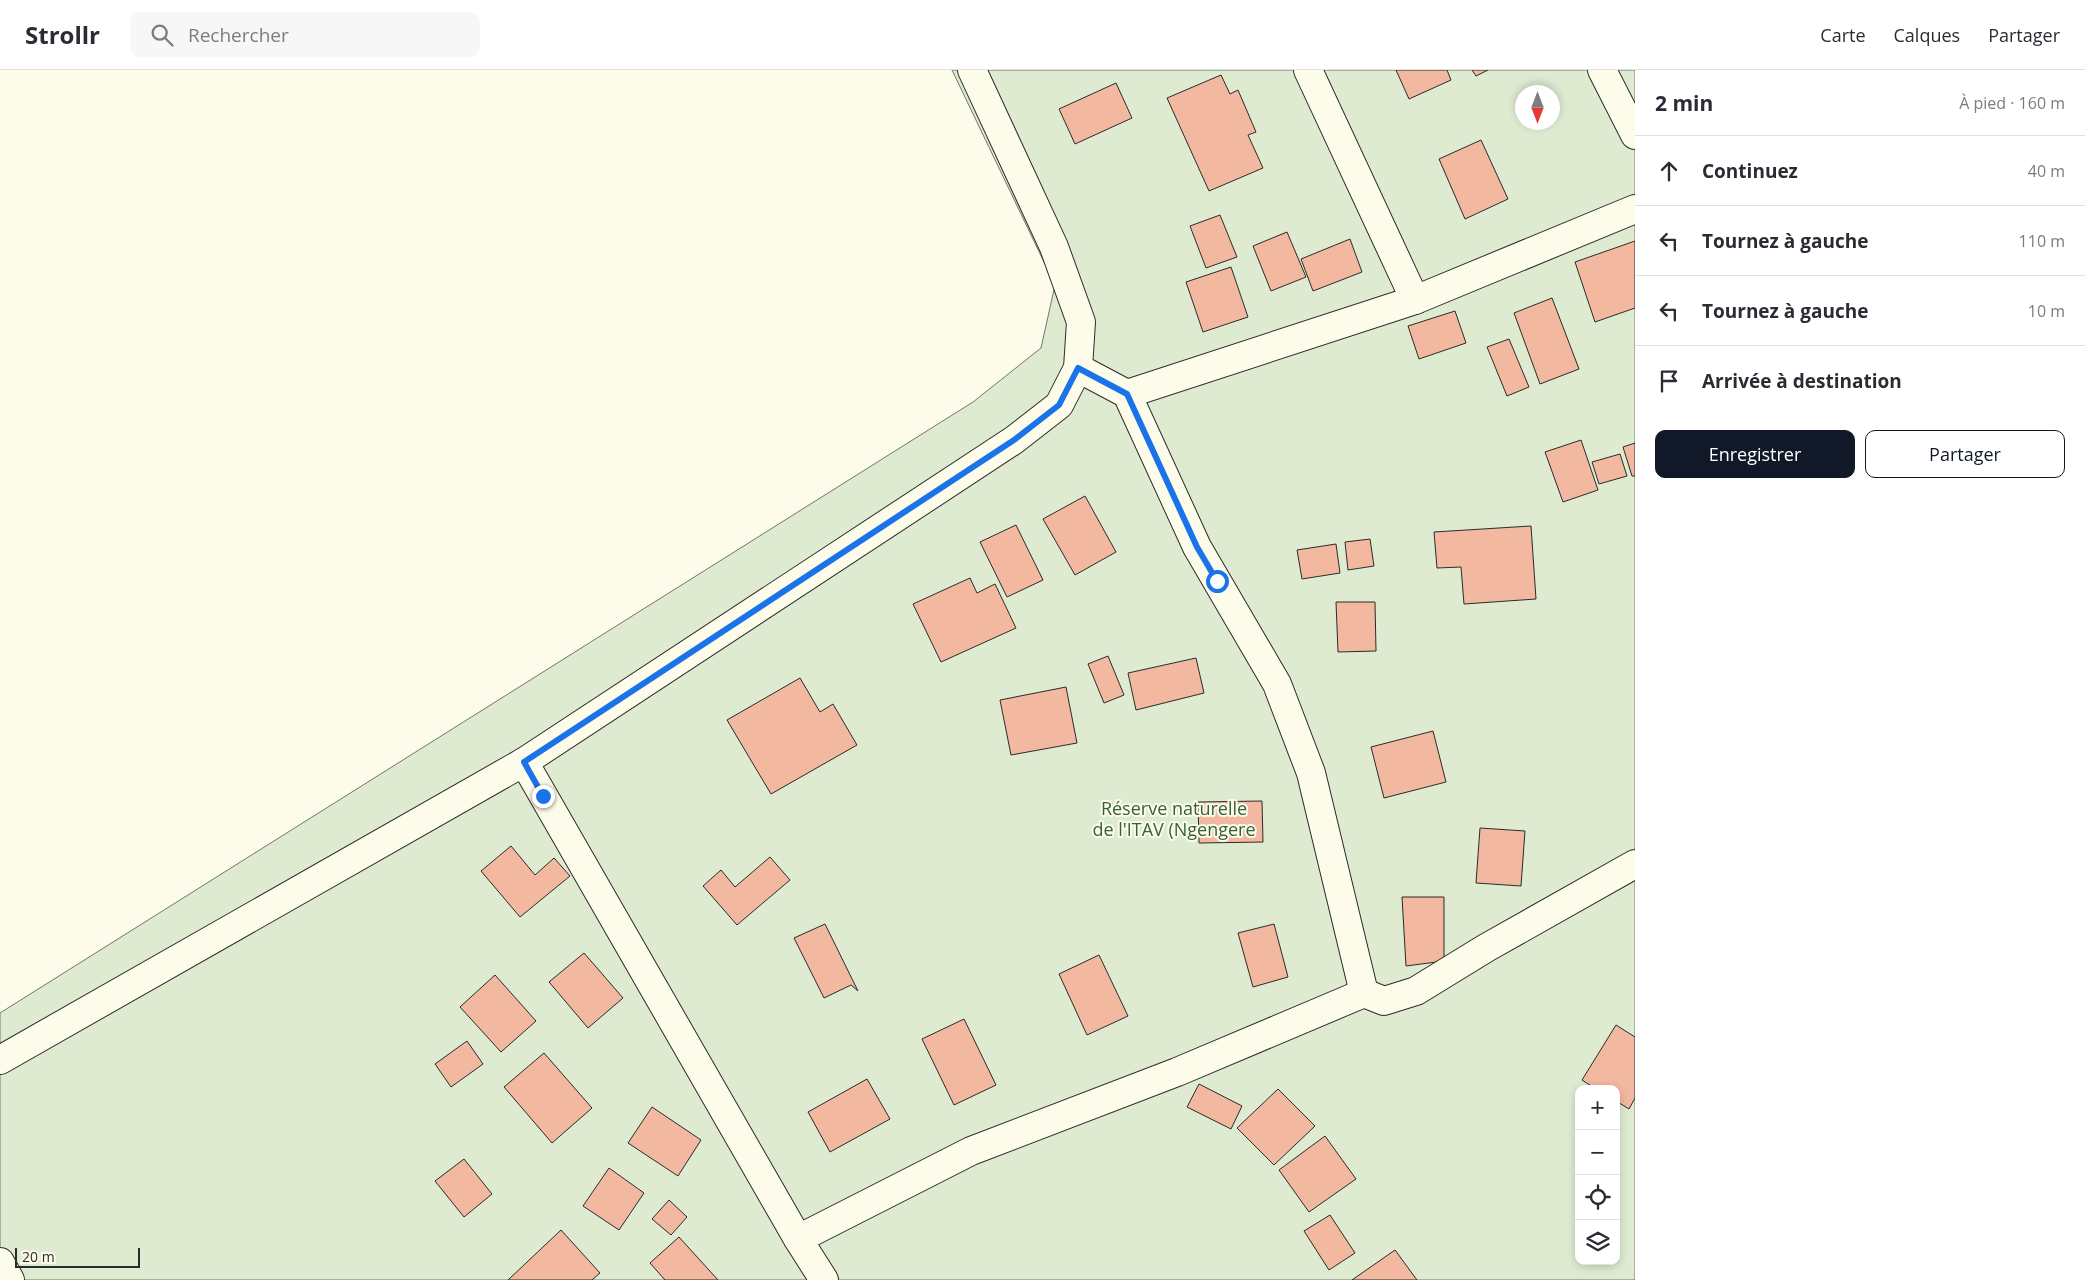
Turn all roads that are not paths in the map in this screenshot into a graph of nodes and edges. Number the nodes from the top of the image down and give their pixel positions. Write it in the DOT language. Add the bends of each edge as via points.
graph roads {
  1 [pos="972,70"];
  2 [pos="1308,70"];
  3 [pos="1602,70"];
  4 [pos="1635,136"];
  5 [pos="1635,209"];
  6 [pos="1415,300"];
  7 [pos="1078,368"];
  8 [pos="1127,394"];
  9 [pos="524,762"];
  10 [pos="1635,864"];
  11 [pos="1364,993"];
  12 [pos="0,1060"];
  13 [pos="798,1239"];
  14 [pos="0,1262"];
  15 [pos="10,1280"];
  16 [pos="824,1280"];
  1 -- 7 [label="street" via="1054,247 1081,322"];
  2 -- 6 [label="street"];
  3 -- 4 [label="street"];
  5 -- 6 [label="street"];
  6 -- 8 [label="street"];
  7 -- 8 [label="street"];
  7 -- 9 [label="street" via="1059,405 1014,440"];
  8 -- 11 [label="street" via="1197,547 1280,693 1311,773"];
  9 -- 12 [label="street"];
  9 -- 13 [label="street"];
  10 -- 11 [label="street" via="1416,991 1384,1001"];
  11 -- 13 [label="street" via="1177,1072 971,1151"];
  13 -- 16 [label="street"];
  14 -- 15 [label="street"];
}
